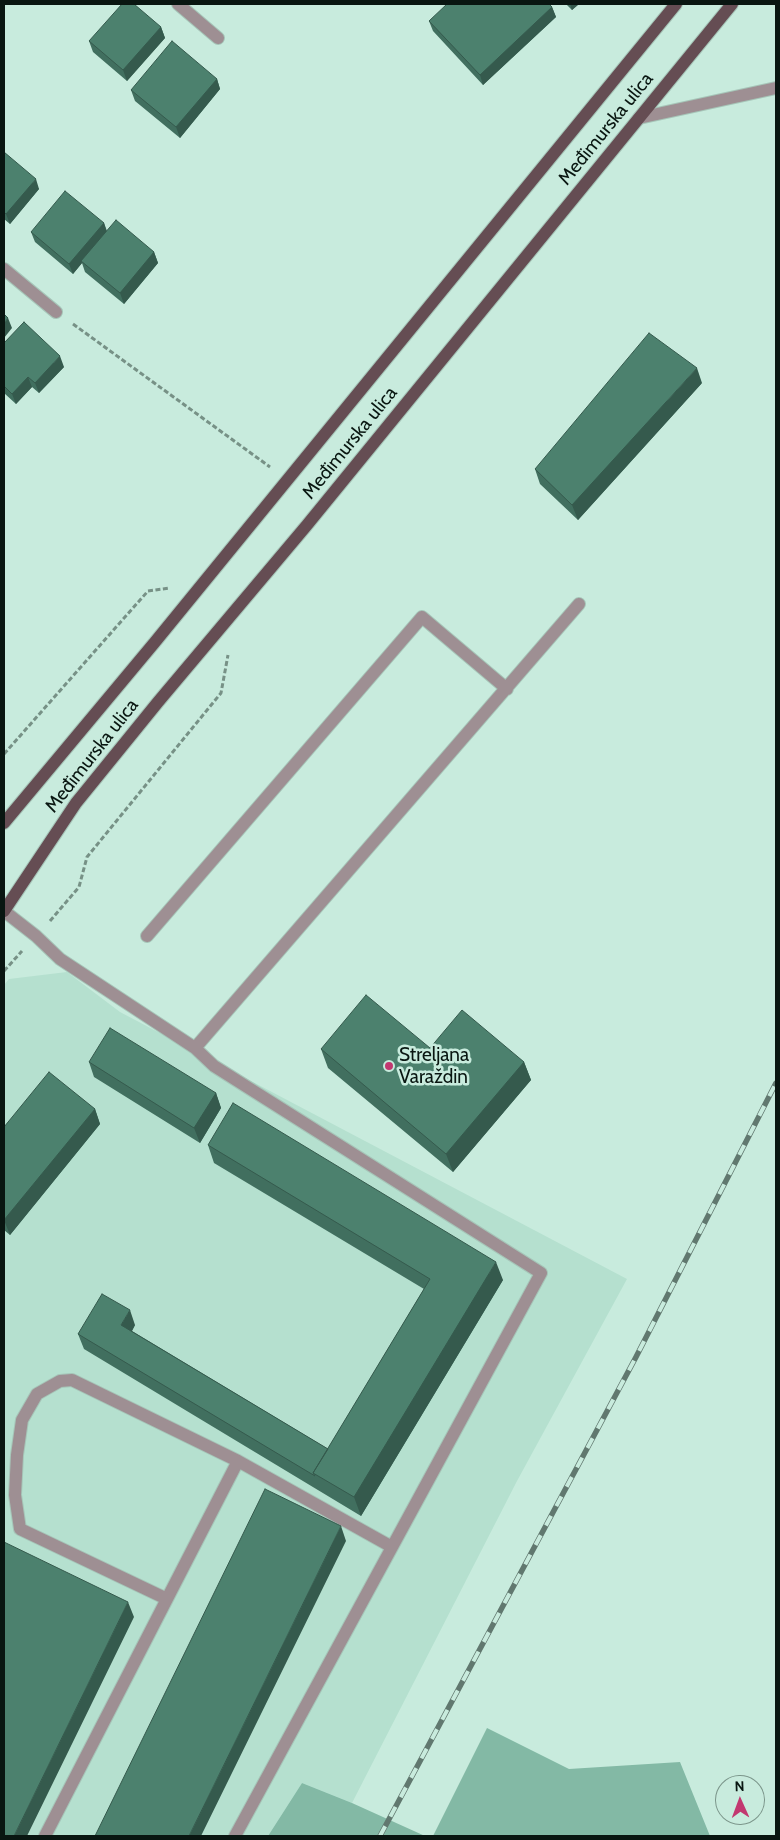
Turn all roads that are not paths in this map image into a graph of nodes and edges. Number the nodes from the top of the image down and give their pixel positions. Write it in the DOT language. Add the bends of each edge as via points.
graph roads {
  1 [pos="178,4"];
  2 [pos="676,4"];
  3 [pos="732,4"];
  4 [pos="218,38"];
  5 [pos="776,88"];
  6 [pos="639,118"];
  7 [pos="4,268"];
  8 [pos="56,312"];
  9 [pos="579,604"];
  10 [pos="506,689"];
  11 [pos="4,823"];
  12 [pos="4,911"];
  13 [pos="147,936"];
  14 [pos="195,1048"];
  15 [pos="238,1462"];
  16 [pos="392,1547"];
  17 [pos="167,1599"];
  18 [pos="45,1836"];
  19 [pos="235,1836"];
  1 -- 4 [label="street"];
  2 -- 11 [label="main road, Međimurska ulica"];
  3 -- 6 [label="main road, Međimurska ulica"];
  5 -- 6 [label="street"];
  6 -- 12 [label="main road, Međimurska ulica" via="76,803"];
  7 -- 8 [label="street"];
  9 -- 10 [label="street"];
  10 -- 13 [label="street" via="422,617"];
  10 -- 14 [label="street"];
  12 -- 14 [label="street" via="60,959"];
  14 -- 16 [label="street" via="214,1066 541,1274"];
  15 -- 16 [label="street"];
  15 -- 17 [label="street"];
  15 -- 17 [label="street" via="72,1380 60,1381 36,1394 22,1420 15,1495 20,1530"];
  16 -- 19 [label="street"];
  17 -- 18 [label="street"];
}
